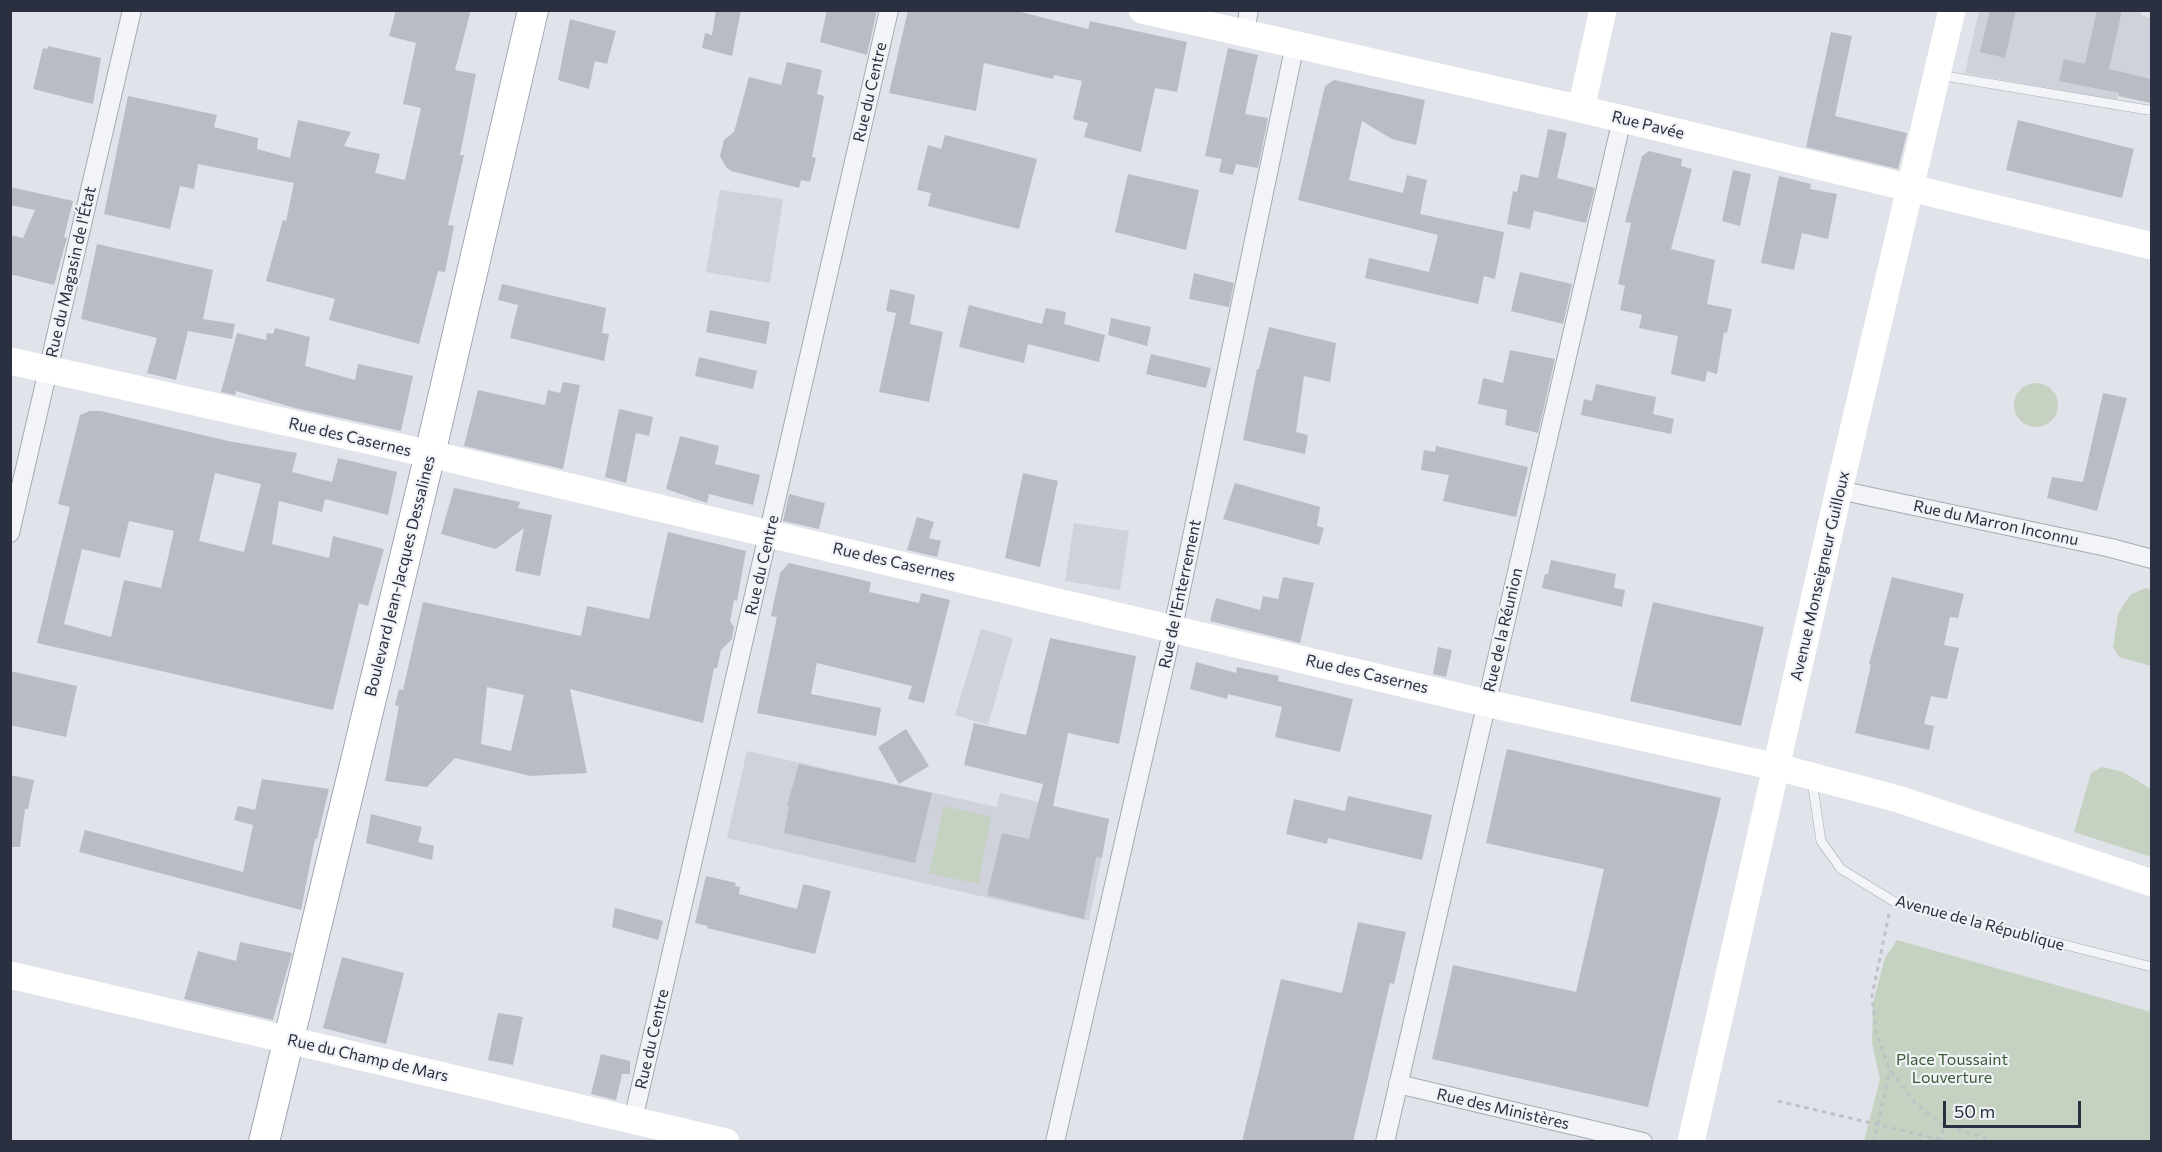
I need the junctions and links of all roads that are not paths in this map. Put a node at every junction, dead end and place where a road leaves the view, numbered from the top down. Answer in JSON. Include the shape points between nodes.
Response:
{"nodes":[{"id":1,"x":132,"y":10,"type":"edge"},
{"id":2,"x":532,"y":10,"type":"edge"},
{"id":3,"x":889,"y":10,"type":"edge"},
{"id":4,"x":1142,"y":10,"type":"edge"},
{"id":5,"x":1603,"y":10,"type":"edge"},
{"id":6,"x":1952,"y":10,"type":"edge"},
{"id":7,"x":1247,"y":21,"type":"edge"},
{"id":8,"x":1295,"y":44,"type":"junction"},
{"id":9,"x":1936,"y":74,"type":"junction"},
{"id":10,"x":1581,"y":109,"type":"junction"},
{"id":11,"x":2148,"y":110,"type":"dead end"},
{"id":12,"x":1622,"y":119,"type":"junction"},
{"id":13,"x":1911,"y":190,"type":"junction"},
{"id":14,"x":2151,"y":246,"type":"edge"},
{"id":15,"x":10,"y":361,"type":"edge"},
{"id":16,"x":48,"y":369,"type":"junction"},
{"id":17,"x":430,"y":454,"type":"junction"},
{"id":18,"x":1839,"y":490,"type":"junction"},
{"id":19,"x":10,"y":533,"type":"edge"},
{"id":20,"x":770,"y":533,"type":"junction"},
{"id":21,"x":2151,"y":559,"type":"edge"},
{"id":22,"x":1173,"y":628,"type":"junction"},
{"id":23,"x":1486,"y":703,"type":"junction"},
{"id":24,"x":1777,"y":767,"type":"junction"},
{"id":25,"x":1811,"y":778,"type":"junction"},
{"id":26,"x":2151,"y":883,"type":"edge"},
{"id":27,"x":2151,"y":967,"type":"edge"},
{"id":28,"x":10,"y":975,"type":"edge"},
{"id":29,"x":288,"y":1039,"type":"junction"},
{"id":30,"x":1398,"y":1084,"type":"junction"},
{"id":31,"x":633,"y":1120,"type":"junction"},
{"id":32,"x":665,"y":1135,"type":"edge"},
{"id":33,"x":264,"y":1142,"type":"edge"},
{"id":34,"x":726,"y":1142,"type":"edge"},
{"id":35,"x":1055,"y":1142,"type":"edge"},
{"id":36,"x":1385,"y":1142,"type":"edge"},
{"id":37,"x":1643,"y":1142,"type":"edge"},
{"id":38,"x":1691,"y":1142,"type":"edge"}],
"edges":[{"from":1,"to":16,"type":"street","name":"Rue du Magasin de l'État"},
{"from":2,"to":17,"type":"main road","name":"Boulevard Jean-Jacques Dessalines"},
{"from":3,"to":20,"type":"street","name":"Rue du Centre"},
{"from":4,"to":7,"type":"main road","name":"Rue Pavée"},
{"from":5,"to":10,"type":"main road"},
{"from":6,"to":9,"type":"main road","name":"Avenue Monseigneur Guilloux"},
{"from":7,"to":8,"type":"main road","name":"Rue Pavée"},
{"from":8,"to":10,"type":"main road","name":"Rue Pavée"},
{"from":8,"to":22,"type":"street","name":"Rue de l'Enterrement"},
{"from":9,"to":11,"type":"lane"},
{"from":9,"to":13,"type":"main road","name":"Avenue Monseigneur Guilloux"},
{"from":10,"to":12,"type":"main road","name":"Rue Pavée"},
{"from":12,"to":13,"type":"main road","name":"Rue Pavée"},
{"from":12,"to":23,"type":"street","name":"Rue de la Réunion"},
{"from":13,"to":14,"type":"main road","name":"Rue Pavée"},
{"from":13,"to":18,"type":"main road","name":"Avenue Monseigneur Guilloux"},
{"from":15,"to":16,"type":"main road","name":"Rue des Casernes"},
{"from":16,"to":17,"type":"main road","name":"Rue des Casernes"},
{"from":16,"to":19,"type":"street","name":"Rue du Magasin de l'État"},
{"from":17,"to":20,"type":"main road","name":"Rue des Casernes"},
{"from":17,"to":29,"type":"main road","name":"Boulevard Jean-Jacques Dessalines"},
{"from":18,"to":21,"type":"street","name":"Rue du Marron Inconnu"},
{"from":18,"to":24,"type":"main road","name":"Avenue Monseigneur Guilloux"},
{"from":20,"to":22,"type":"main road","name":"Rue des Casernes"},
{"from":20,"to":31,"type":"street","name":"Rue du Centre"},
{"from":22,"to":23,"type":"main road","name":"Rue des Casernes"},
{"from":22,"to":35,"type":"street","name":"Rue de l'Enterrement"},
{"from":23,"to":24,"type":"main road","name":"Rue des Casernes"},
{"from":23,"to":30,"type":"street","name":"Rue de la Réunion"},
{"from":24,"to":25,"type":"main road"},
{"from":24,"to":38,"type":"main road","name":"Avenue Monseigneur Guilloux"},
{"from":25,"to":26,"type":"main road","via":[[1898,799]]},
{"from":25,"to":27,"type":"lane","name":"Avenue de la République","via":[[1821,841],[1841,869],[1893,901]]},
{"from":28,"to":29,"type":"main road","name":"Rue du Champ de Mars"},
{"from":29,"to":31,"type":"main road","name":"Rue du Champ de Mars"},
{"from":29,"to":33,"type":"main road","name":"Boulevard Jean-Jacques Dessalines"},
{"from":30,"to":36,"type":"street","name":"Rue de la Réunion"},
{"from":30,"to":37,"type":"street","name":"Rue des Ministères"},
{"from":31,"to":32,"type":"main road","name":"Rue du Champ de Mars"},
{"from":32,"to":34,"type":"main road","name":"Rue du Champ de Mars"}]}
